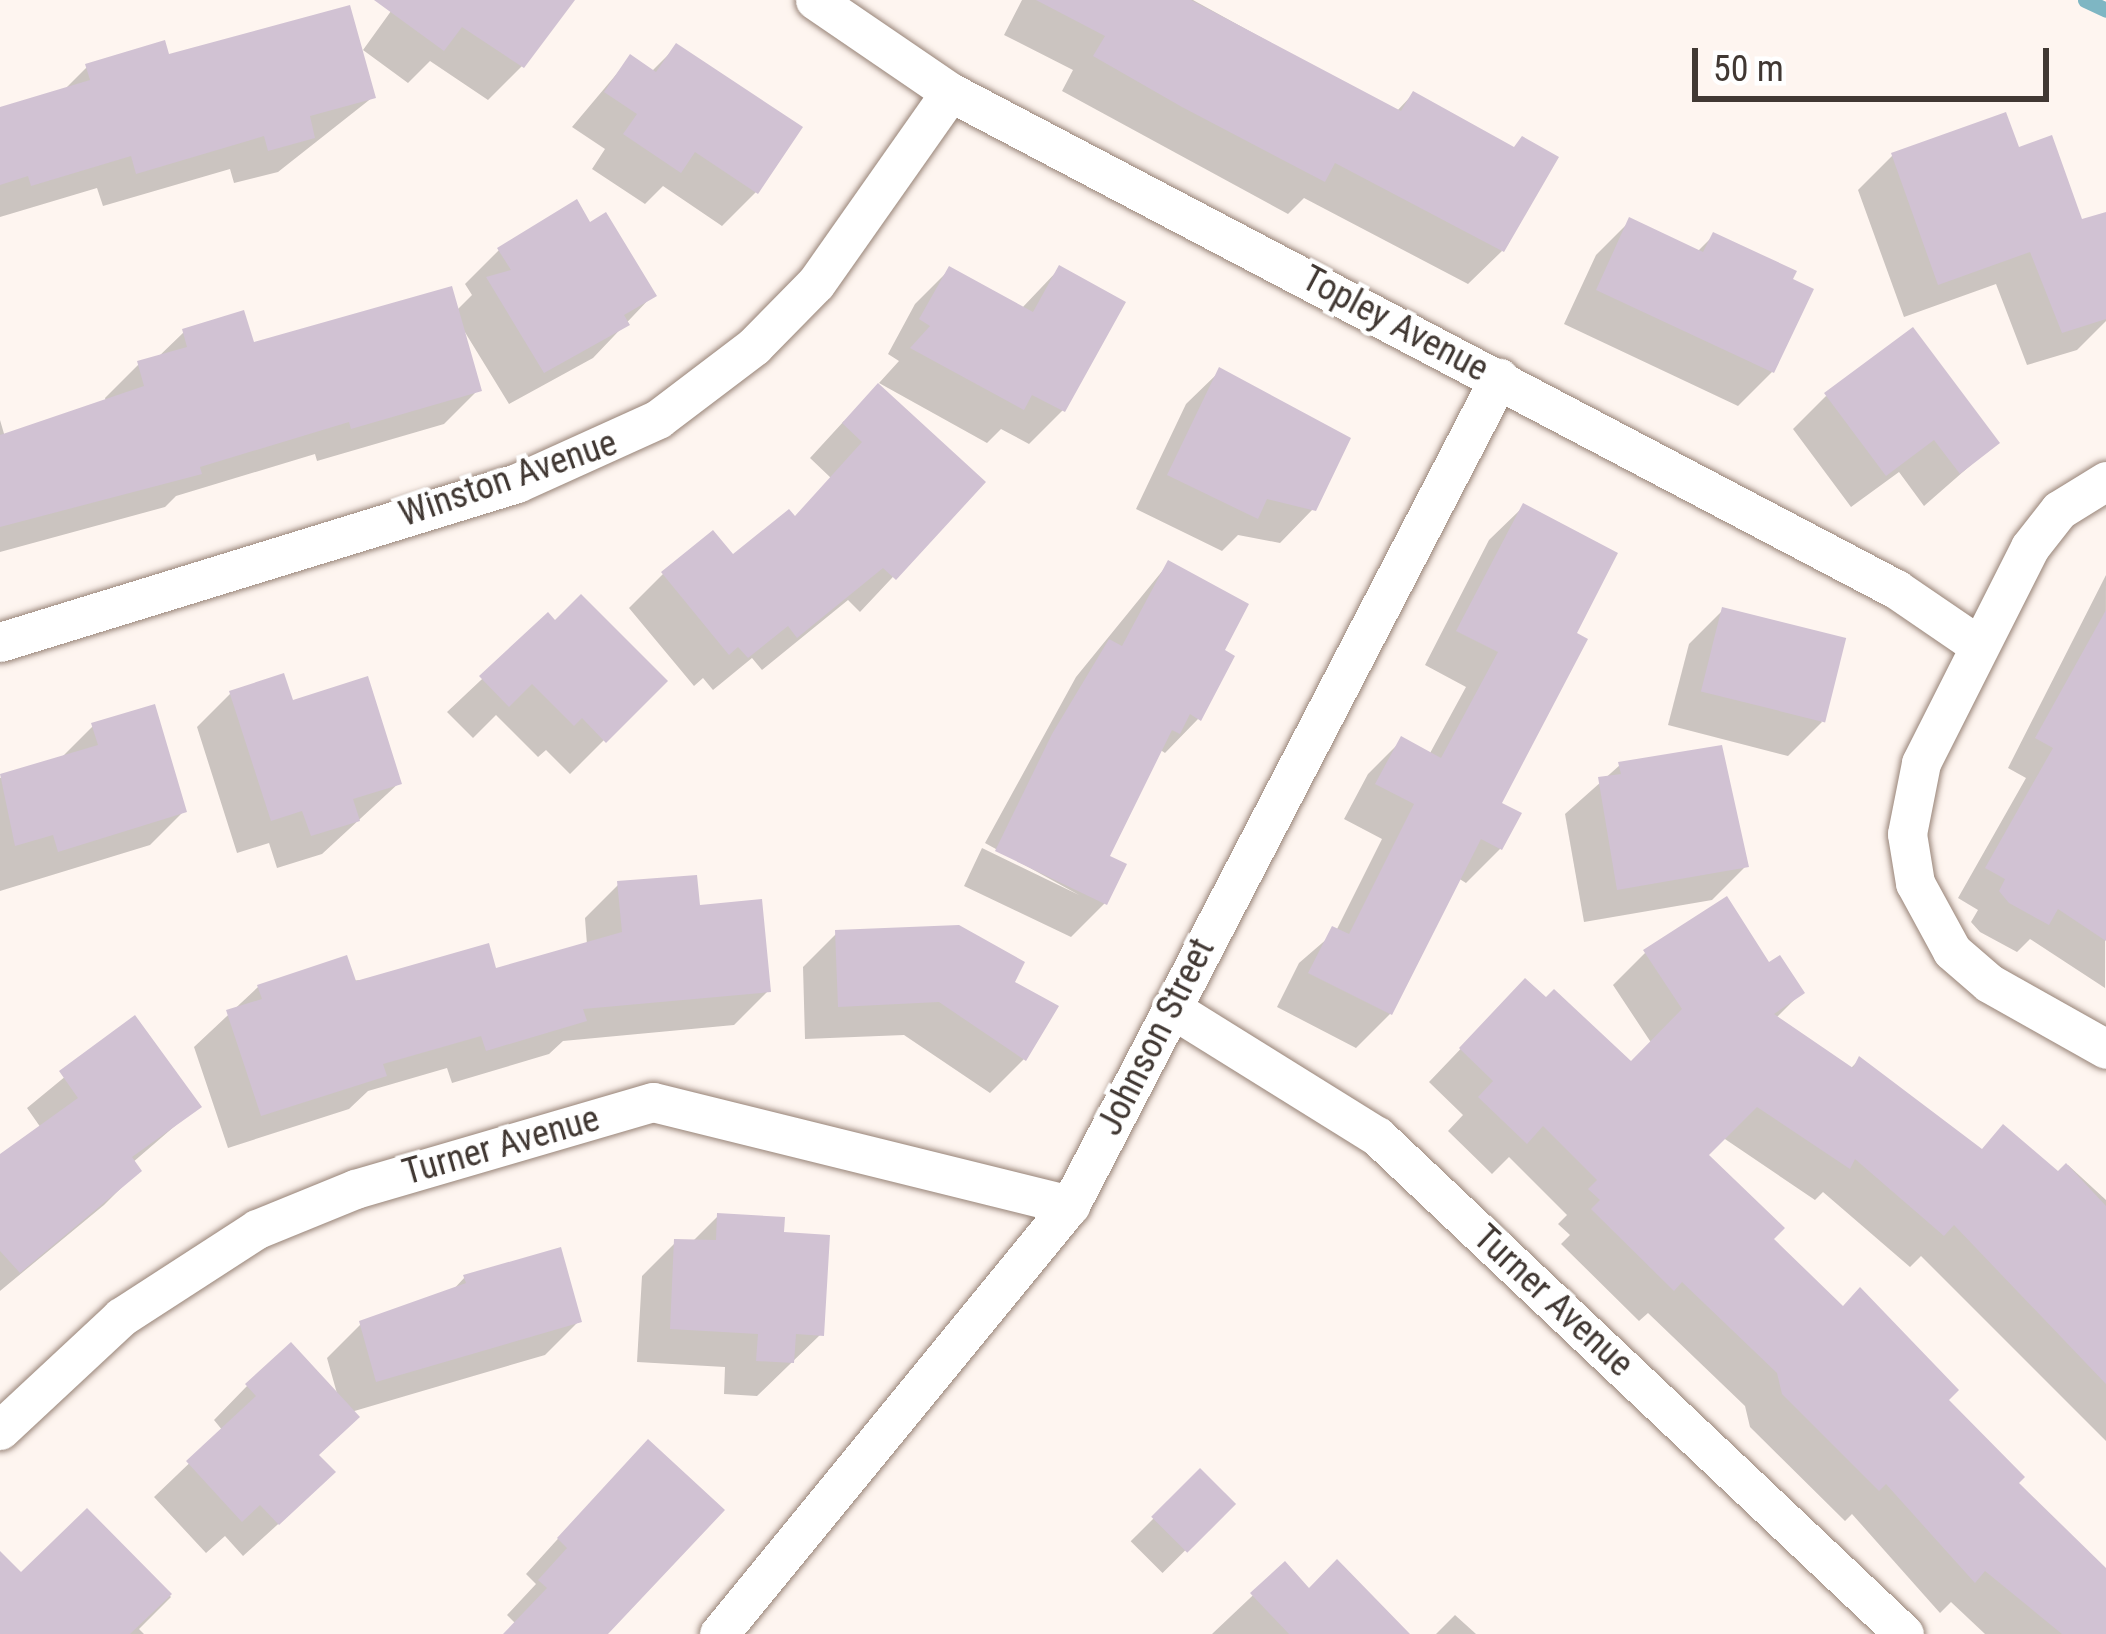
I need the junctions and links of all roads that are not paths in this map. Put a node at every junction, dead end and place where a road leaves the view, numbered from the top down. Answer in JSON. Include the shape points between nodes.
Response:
{"nodes":[{"id":1,"x":814,"y":0,"type":"edge"},
{"id":2,"x":950,"y":92,"type":"junction"},
{"id":3,"x":1499,"y":378,"type":"junction"},
{"id":4,"x":2106,"y":481,"type":"edge"},
{"id":5,"x":0,"y":643,"type":"edge"},
{"id":6,"x":1978,"y":645,"type":"junction"},
{"id":7,"x":1171,"y":1008,"type":"junction"},
{"id":8,"x":2106,"y":1049,"type":"edge"},
{"id":9,"x":1070,"y":1205,"type":"junction"},
{"id":10,"x":0,"y":1430,"type":"edge"},
{"id":11,"x":718,"y":1634,"type":"edge"},
{"id":12,"x":1904,"y":1634,"type":"edge"}],
"edges":[{"from":1,"to":2,"type":"street","name":"Topley Avenue"},
{"from":2,"to":3,"type":"street","name":"Topley Avenue"},
{"from":2,"to":5,"type":"street","name":"Winston Avenue","via":[[816,283],[754,346],[658,419],[535,477]]},
{"from":3,"to":6,"type":"street","name":"Topley Avenue","via":[[1896,589]]},
{"from":3,"to":7,"type":"street","name":"Johnson Street"},
{"from":4,"to":6,"type":"street","via":[[2078,494],[2042,529]]},
{"from":6,"to":8,"type":"street","via":[[1914,786],[1907,834],[1915,883],[1937,930],[1969,967]]},
{"from":7,"to":9,"type":"street","name":"Johnson Street"},
{"from":7,"to":12,"type":"street","name":"Turner Avenue","via":[[1377,1136]]},
{"from":9,"to":10,"type":"street","name":"Turner Avenue","via":[[653,1102],[355,1189],[257,1229],[121,1317]]},
{"from":9,"to":11,"type":"street","name":"Johnson Street"}]}
